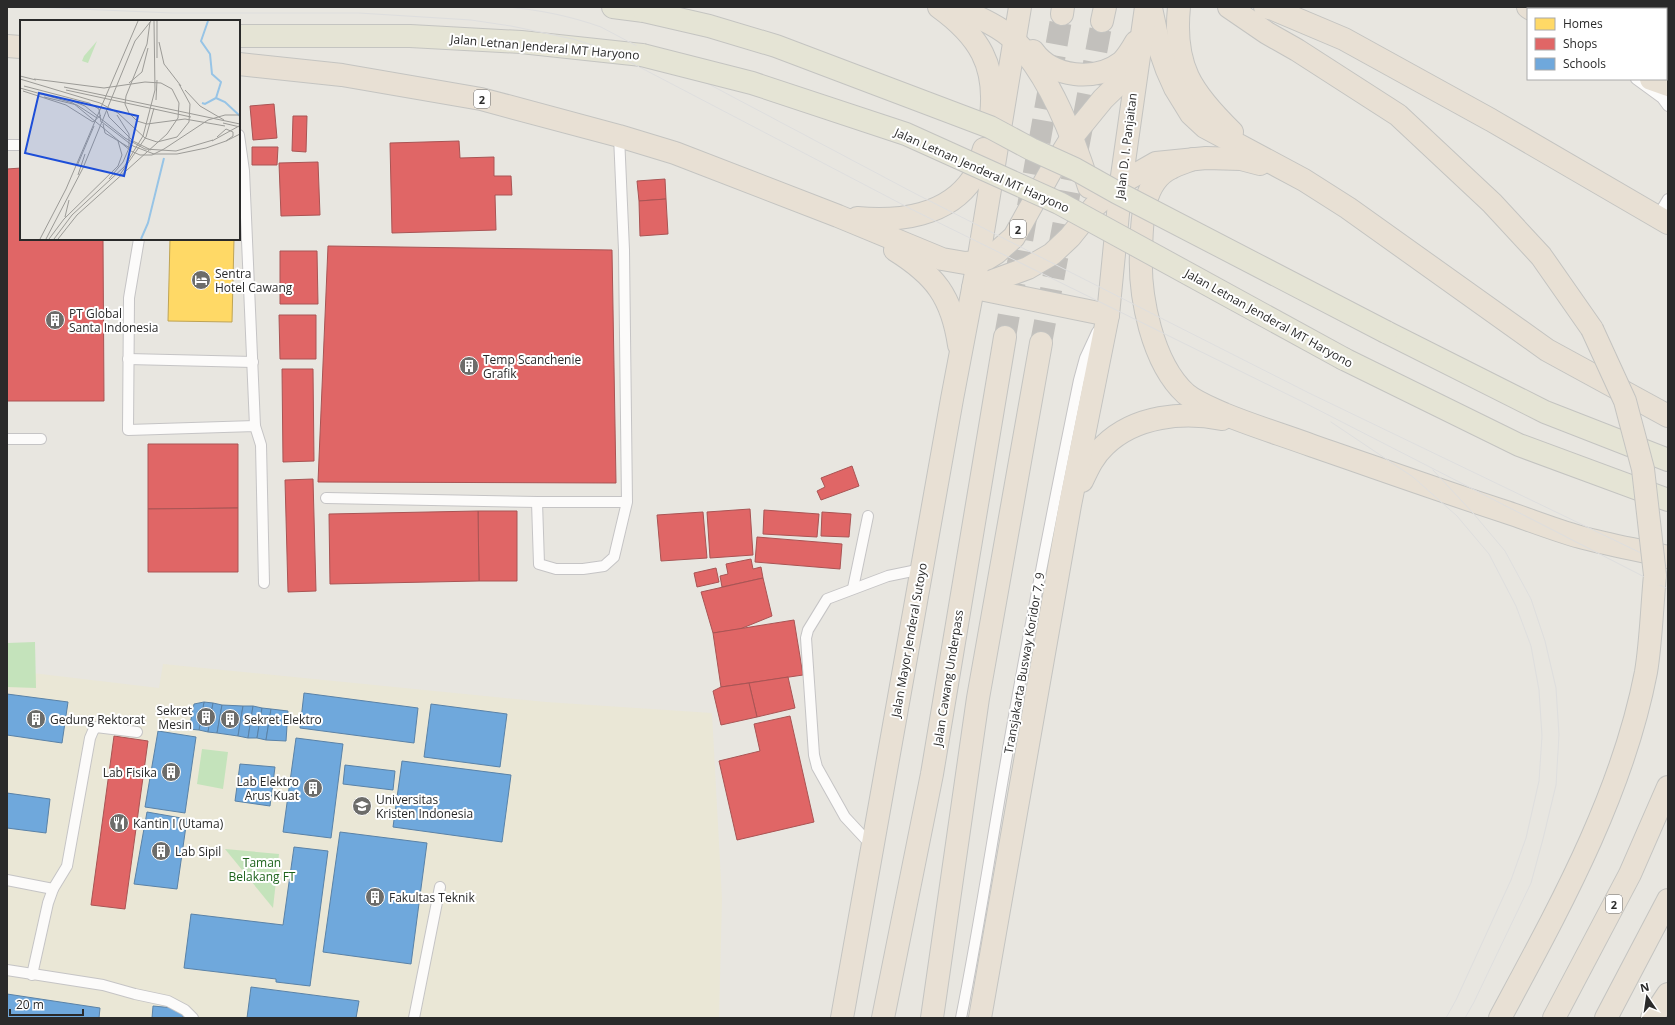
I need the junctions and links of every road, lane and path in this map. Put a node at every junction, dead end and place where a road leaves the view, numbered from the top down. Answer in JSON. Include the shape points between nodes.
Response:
{"nodes":[{"id":1,"x":613,"y":7,"type":"edge"},
{"id":2,"x":939,"y":7,"type":"edge"},
{"id":3,"x":953,"y":7,"type":"edge"},
{"id":4,"x":1179,"y":7,"type":"edge"},
{"id":5,"x":1229,"y":7,"type":"edge"},
{"id":6,"x":1269,"y":8,"type":"edge"},
{"id":7,"x":1020,"y":9,"type":"edge"},
{"id":8,"x":1147,"y":13,"type":"edge"},
{"id":9,"x":240,"y":36,"type":"edge"},
{"id":10,"x":1014,"y":40,"type":"junction"},
{"id":11,"x":7,"y":45,"type":"edge"},
{"id":12,"x":20,"y":46,"type":"edge"},
{"id":13,"x":240,"y":64,"type":"edge"},
{"id":14,"x":1137,"y":66,"type":"junction"},
{"id":15,"x":1637,"y":80,"type":"edge"},
{"id":16,"x":1654,"y":80,"type":"edge"},
{"id":17,"x":1668,"y":85,"type":"edge"},
{"id":18,"x":1668,"y":106,"type":"edge"},
{"id":19,"x":620,"y":136,"type":"junction"},
{"id":20,"x":1072,"y":138,"type":"junction"},
{"id":21,"x":240,"y":142,"type":"edge"},
{"id":22,"x":7,"y":145,"type":"edge"},
{"id":23,"x":20,"y":145,"type":"edge"},
{"id":24,"x":1254,"y":154,"type":"junction"},
{"id":25,"x":1193,"y":159,"type":"junction"},
{"id":26,"x":1304,"y":180,"type":"junction"},
{"id":27,"x":1121,"y":183,"type":"junction"},
{"id":28,"x":1668,"y":199,"type":"edge"},
{"id":29,"x":1095,"y":206,"type":"junction"},
{"id":30,"x":838,"y":216,"type":"junction"},
{"id":31,"x":1662,"y":220,"type":"edge"},
{"id":32,"x":139,"y":240,"type":"edge"},
{"id":33,"x":978,"y":262,"type":"junction"},
{"id":34,"x":1111,"y":286,"type":"junction"},
{"id":35,"x":973,"y":288,"type":"junction"},
{"id":36,"x":1108,"y":315,"type":"junction"},
{"id":37,"x":1005,"y":337,"type":"tunnel mouth"},
{"id":38,"x":1041,"y":343,"type":"tunnel mouth"},
{"id":39,"x":960,"y":356,"type":"junction"},
{"id":40,"x":128,"y":359,"type":"junction"},
{"id":41,"x":253,"y":362,"type":"junction"},
{"id":42,"x":1668,"y":416,"type":"edge"},
{"id":43,"x":1248,"y":424,"type":"junction"},
{"id":44,"x":255,"y":426,"type":"junction"},
{"id":45,"x":7,"y":439,"type":"edge"},
{"id":46,"x":41,"y":439,"type":"dead end"},
{"id":47,"x":1668,"y":460,"type":"edge"},
{"id":48,"x":326,"y":498,"type":"dead end"},
{"id":49,"x":1668,"y":500,"type":"edge"},
{"id":50,"x":537,"y":502,"type":"junction"},
{"id":51,"x":627,"y":502,"type":"junction"},
{"id":52,"x":1070,"y":505,"type":"junction"},
{"id":53,"x":868,"y":516,"type":"dead end"},
{"id":54,"x":1668,"y":557,"type":"edge"},
{"id":55,"x":922,"y":569,"type":"junction"},
{"id":56,"x":264,"y":583,"type":"dead end"},
{"id":57,"x":853,"y":588,"type":"junction"},
{"id":58,"x":137,"y":732,"type":"dead end"},
{"id":59,"x":1668,"y":787,"type":"edge"},
{"id":60,"x":872,"y":846,"type":"junction"},
{"id":61,"x":7,"y":880,"type":"edge"},
{"id":62,"x":440,"y":887,"type":"dead end"},
{"id":63,"x":53,"y":889,"type":"junction"},
{"id":64,"x":1668,"y":900,"type":"edge"},
{"id":65,"x":7,"y":970,"type":"edge"},
{"id":66,"x":32,"y":975,"type":"junction"},
{"id":67,"x":1668,"y":994,"type":"edge"},
{"id":68,"x":193,"y":1018,"type":"edge"},
{"id":69,"x":414,"y":1018,"type":"edge"},
{"id":70,"x":842,"y":1018,"type":"edge"},
{"id":71,"x":882,"y":1018,"type":"edge"},
{"id":72,"x":932,"y":1018,"type":"edge"},
{"id":73,"x":961,"y":1018,"type":"edge"},
{"id":74,"x":980,"y":1018,"type":"edge"},
{"id":75,"x":1500,"y":1018,"type":"edge"},
{"id":76,"x":1554,"y":1018,"type":"edge"},
{"id":77,"x":1606,"y":1018,"type":"edge"},
{"id":78,"x":1652,"y":1018,"type":"edge"}],
"edges":[{"from":1,"to":47,"type":"main road","bridge":true,"via":[[644,11],[709,26],[776,46],[990,127],[1545,412]]},
{"from":2,"to":30,"type":"highway","via":[[964,26],[972,36],[989,72],[992,111],[988,138],[974,176],[959,194],[922,214],[885,219]]},
{"from":3,"to":10,"type":"highway","via":[[997,28]]},
{"from":4,"to":24,"type":"highway","via":[[1177,43],[1180,60],[1188,77],[1209,110]]},
{"from":5,"to":75,"type":"highway","bridge":true,"via":[[1398,115],[1492,203],[1541,256],[1592,329],[1625,401],[1643,469],[1655,575],[1646,671],[1627,749],[1606,805],[1554,917]]},
{"from":6,"to":31,"type":"highway","via":[[1350,43],[1491,120]]},
{"from":7,"to":8,"type":"highway","via":[[1022,29],[1036,56],[1050,67],[1080,75],[1096,73],[1122,62],[1131,53]]},
{"from":7,"to":10,"type":"highway"},
{"from":8,"to":14,"type":"highway","name":"Jalan D. I. Panjaitan"},
{"from":8,"to":24,"type":"highway","via":[[1167,70],[1191,114],[1205,127]]},
{"from":9,"to":49,"type":"main road","name":"Jalan Letnan Jenderal MT Haryono","bridge":true,"via":[[410,36],[521,42],[642,55],[752,83],[906,134],[1059,203],[1344,359],[1519,445]]},
{"from":10,"to":20,"type":"highway","via":[[1040,73]]},
{"from":10,"to":33,"type":"highway"},
{"from":11,"to":12,"type":"highway"},
{"from":13,"to":19,"type":"highway","number":"2","via":[[342,75],[481,99]]},
{"from":14,"to":20,"type":"highway","number":"2","via":[[1103,99]]},
{"from":14,"to":27,"type":"highway","name":"Jalan D. I. Panjaitan"},
{"from":15,"to":18,"type":"lane","via":[[1662,98]]},
{"from":16,"to":17,"type":"highway"},
{"from":19,"to":30,"type":"highway","number":"2","via":[[675,153]]},
{"from":19,"to":51,"type":"lane"},
{"from":20,"to":29,"type":"highway"},
{"from":20,"to":33,"type":"highway","number":"2","via":[[1014,237],[996,253]]},
{"from":21,"to":41,"type":"lane","via":[[244,171]]},
{"from":22,"to":23,"type":"lane"},
{"from":24,"to":26,"type":"highway"},
{"from":25,"to":26,"type":"highway","via":[[1241,159]]},
{"from":25,"to":27,"type":"highway","via":[[1156,163]]},
{"from":25,"to":43,"type":"highway","via":[[1169,168],[1150,190],[1142,220],[1140,254],[1144,299],[1156,344],[1174,381],[1187,395],[1204,405]]},
{"from":26,"to":42,"type":"highway","via":[[1348,208],[1547,350]]},
{"from":27,"to":29,"type":"highway"},
{"from":27,"to":34,"type":"highway","name":"Jalan D. I. Panjaitan"},
{"from":28,"to":31,"type":"lane"},
{"from":29,"to":34,"type":"highway","via":[[1105,244]]},
{"from":29,"to":35,"type":"highway","via":[[1070,237],[1047,257],[1017,272]]},
{"from":30,"to":33,"type":"highway","number":"2","via":[[942,259]]},
{"from":30,"to":39,"type":"highway","via":[[915,262],[934,280],[954,318]]},
{"from":32,"to":40,"type":"lane","via":[[129,298]]},
{"from":33,"to":35,"type":"highway","name":"Jalan Mayor Jenderal Sutoyo"},
{"from":34,"to":36,"type":"highway"},
{"from":35,"to":36,"type":"highway"},
{"from":35,"to":39,"type":"highway","name":"Jalan Mayor Jenderal Sutoyo"},
{"from":36,"to":52,"type":"highway"},
{"from":36,"to":73,"type":"lane","name":"Transjakarta Busway Koridor 7, 9","via":[[1093,339],[1079,380],[1043,556]]},
{"from":37,"to":71,"type":"highway","name":"Jalan Cawang Underpass","via":[[932,774]]},
{"from":38,"to":72,"type":"highway","via":[[978,698]]},
{"from":39,"to":55,"type":"highway","name":"Jalan Mayor Jenderal Sutoyo"},
{"from":40,"to":41,"type":"lane"},
{"from":40,"to":44,"type":"lane","via":[[128,430]]},
{"from":41,"to":44,"type":"lane"},
{"from":43,"to":52,"type":"highway","via":[[1214,417],[1190,416],[1168,417],[1129,428],[1097,454]]},
{"from":43,"to":54,"type":"highway","via":[[1580,537]]},
{"from":44,"to":56,"type":"lane","via":[[261,445]]},
{"from":45,"to":46,"type":"lane"},
{"from":48,"to":50,"type":"lane"},
{"from":50,"to":51,"type":"lane"},
{"from":50,"to":51,"type":"lane","via":[[539,564],[556,569],[583,569],[604,566],[614,557]]},
{"from":52,"to":74,"type":"highway"},
{"from":53,"to":57,"type":"lane"},
{"from":55,"to":57,"type":"lane","via":[[888,576]]},
{"from":55,"to":60,"type":"highway","name":"Jalan Mayor Jenderal Sutoyo"},
{"from":57,"to":60,"type":"lane","via":[[827,599],[808,630],[806,638],[814,748],[817,767],[834,799],[845,817]]},
{"from":58,"to":63,"type":"lane","via":[[96,727],[93,731],[67,866]]},
{"from":59,"to":76,"type":"highway","number":"2","via":[[1630,874]]},
{"from":60,"to":70,"type":"highway","name":"Jalan Mayor Jenderal Sutoyo"},
{"from":61,"to":63,"type":"lane"},
{"from":62,"to":69,"type":"lane"},
{"from":63,"to":66,"type":"lane"},
{"from":64,"to":77,"type":"highway"},
{"from":65,"to":66,"type":"lane"},
{"from":66,"to":68,"type":"lane","via":[[103,985],[168,1002],[185,1010]]},
{"from":67,"to":78,"type":"highway"}]}
